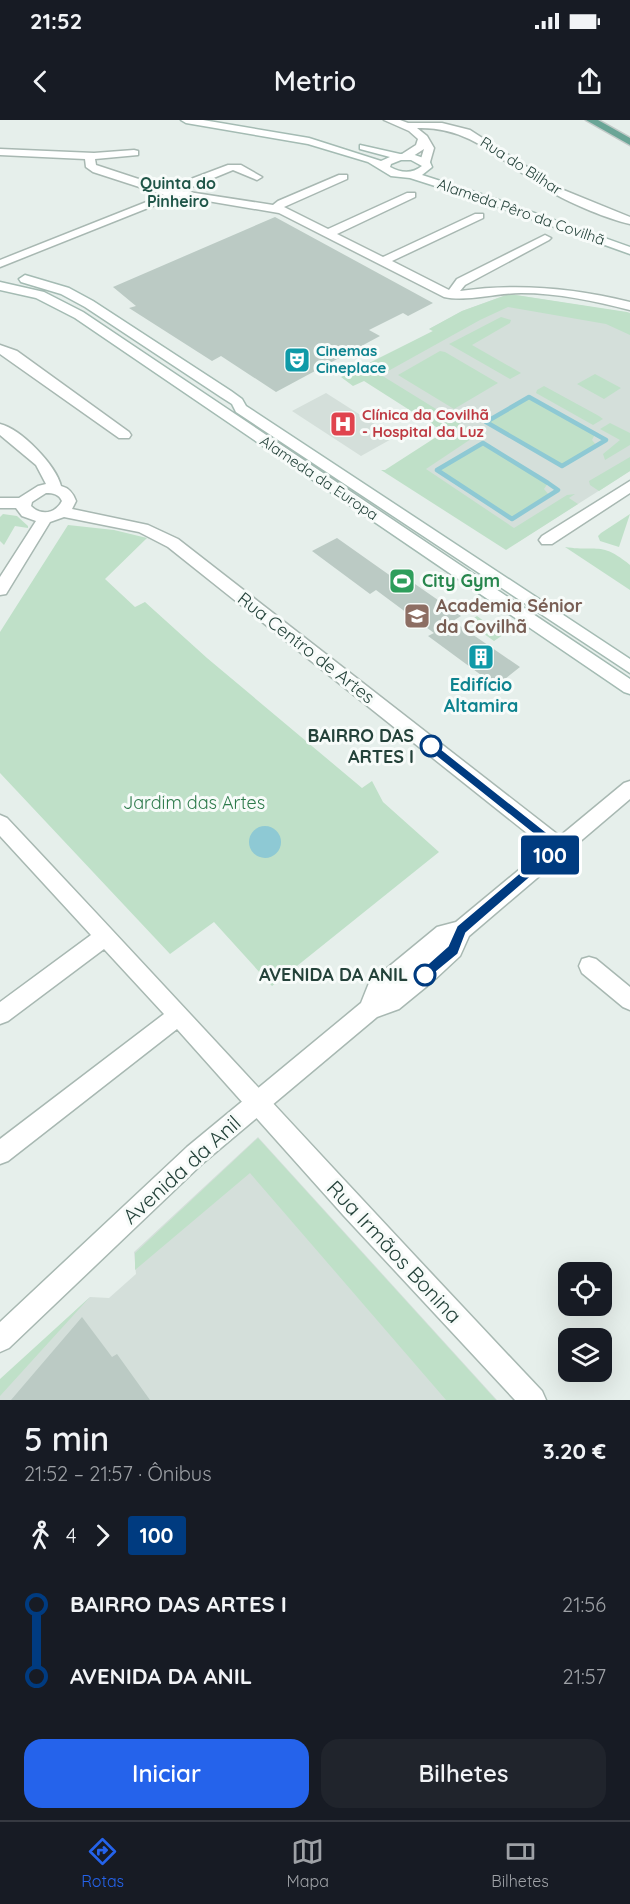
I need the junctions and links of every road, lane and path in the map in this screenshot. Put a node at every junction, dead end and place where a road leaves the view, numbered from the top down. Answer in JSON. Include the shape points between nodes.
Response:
{"nodes":[{"id":1,"x":186,"y":120,"type":"edge"},
{"id":2,"x":230,"y":120,"type":"edge"},
{"id":3,"x":389,"y":120,"type":"edge"},
{"id":4,"x":591,"y":120,"type":"edge"},
{"id":5,"x":409,"y":126,"type":"junction"},
{"id":6,"x":625,"y":136,"type":"edge"},
{"id":7,"x":423,"y":138,"type":"junction"},
{"id":8,"x":630,"y":142,"type":"edge"},
{"id":9,"x":0,"y":152,"type":"edge"},
{"id":10,"x":134,"y":153,"type":"dead end"},
{"id":11,"x":90,"y":156,"type":"junction"},
{"id":12,"x":403,"y":157,"type":"junction"},
{"id":13,"x":426,"y":164,"type":"junction"},
{"id":14,"x":385,"y":168,"type":"junction"},
{"id":15,"x":410,"y":175,"type":"junction"},
{"id":16,"x":257,"y":177,"type":"dead end"},
{"id":17,"x":343,"y":177,"type":"dead end"},
{"id":18,"x":174,"y":194,"type":"junction"},
{"id":19,"x":411,"y":195,"type":"dead end"},
{"id":20,"x":276,"y":209,"type":"junction"},
{"id":21,"x":479,"y":216,"type":"dead end"},
{"id":22,"x":630,"y":221,"type":"edge"},
{"id":23,"x":327,"y":234,"type":"junction"},
{"id":24,"x":545,"y":238,"type":"dead end"},
{"id":25,"x":630,"y":243,"type":"edge"},
{"id":26,"x":630,"y":251,"type":"edge"},
{"id":27,"x":381,"y":262,"type":"junction"},
{"id":28,"x":0,"y":264,"type":"edge"},
{"id":29,"x":0,"y":275,"type":"edge"},
{"id":30,"x":0,"y":286,"type":"edge"},
{"id":31,"x":453,"y":294,"type":"junction"},
{"id":32,"x":630,"y":306,"type":"edge"},
{"id":33,"x":0,"y":350,"type":"edge"},
{"id":34,"x":0,"y":428,"type":"edge"},
{"id":35,"x":124,"y":435,"type":"dead end"},
{"id":36,"x":630,"y":486,"type":"edge"},
{"id":37,"x":54,"y":489,"type":"junction"},
{"id":38,"x":0,"y":503,"type":"edge"},
{"id":39,"x":23,"y":503,"type":"junction"},
{"id":40,"x":53,"y":515,"type":"junction"},
{"id":41,"x":547,"y":540,"type":"dead end"},
{"id":42,"x":0,"y":590,"type":"edge"},
{"id":43,"x":630,"y":667,"type":"edge"},
{"id":44,"x":630,"y":688,"type":"edge"},
{"id":45,"x":630,"y":788,"type":"edge"},
{"id":46,"x":0,"y":823,"type":"edge"},
{"id":47,"x":559,"y":847,"type":"junction"},
{"id":48,"x":105,"y":937,"type":"junction"},
{"id":49,"x":589,"y":966,"type":"dead end"},
{"id":50,"x":630,"y":1000,"type":"edge"},
{"id":51,"x":0,"y":1014,"type":"edge"},
{"id":52,"x":178,"y":1015,"type":"junction"},
{"id":53,"x":258,"y":1102,"type":"junction"},
{"id":54,"x":0,"y":1153,"type":"edge"},
{"id":55,"x":0,"y":1339,"type":"edge"},
{"id":56,"x":533,"y":1400,"type":"edge"}],
"edges":[{"from":1,"to":14,"type":"street","name":"Alameda Pêro da Covilhã","via":[[309,141],[372,160]]},
{"from":2,"to":12,"type":"street","name":"Alameda Pêro da Covilhã","via":[[320,136]]},
{"from":3,"to":5,"type":"street"},
{"from":4,"to":6,"type":"main road"},
{"from":5,"to":7,"type":"street"},
{"from":5,"to":22,"type":"street","name":"Rua do Bilhar","via":[[427,124],[462,130],[557,191]]},
{"from":6,"to":8,"type":"main road"},
{"from":7,"to":12,"type":"street","via":[[422,146]]},
{"from":7,"to":13,"type":"street","via":[[429,148]]},
{"from":9,"to":11,"type":"street"},
{"from":10,"to":11,"type":"street"},
{"from":11,"to":18,"type":"street","via":[[91,167],[97,170]]},
{"from":12,"to":13,"type":"street","name":"Alameda Pêro da Covilhã"},
{"from":12,"to":14,"type":"street","via":[[386,162]]},
{"from":13,"to":15,"type":"street","name":"Alameda Pêro da Covilhã","via":[[423,172]]},
{"from":13,"to":25,"type":"street","name":"Alameda Pêro da Covilhã","via":[[461,181]]},
{"from":14,"to":15,"type":"street","name":"Alameda Pêro da Covilhã"},
{"from":15,"to":26,"type":"street","name":"Alameda Pêro da Covilhã"},
{"from":16,"to":18,"type":"street","via":[[232,167],[179,187]]},
{"from":17,"to":20,"type":"street"},
{"from":18,"to":20,"type":"street"},
{"from":18,"to":28,"type":"street"},
{"from":19,"to":23,"type":"street"},
{"from":20,"to":23,"type":"street"},
{"from":21,"to":27,"type":"street"},
{"from":23,"to":27,"type":"street"},
{"from":24,"to":31,"type":"street","via":[[461,282]]},
{"from":27,"to":31,"type":"street"},
{"from":29,"to":43,"type":"street","name":"Alameda da Europa","via":[[49,285],[89,304]]},
{"from":30,"to":44,"type":"street","name":"Alameda da Europa","via":[[40,296],[72,311]]},
{"from":31,"to":32,"type":"street","via":[[513,290],[576,293]]},
{"from":33,"to":35,"type":"street","via":[[12,354]]},
{"from":34,"to":37,"type":"street","via":[[41,460],[53,478]]},
{"from":36,"to":41,"type":"street"},
{"from":37,"to":39,"type":"street","via":[[35,492]]},
{"from":37,"to":40,"type":"street","via":[[68,496],[68,506]]},
{"from":38,"to":39,"type":"street"},
{"from":39,"to":40,"type":"street","name":"Rua Centro de Artes","via":[[28,514]]},
{"from":40,"to":42,"type":"street"},
{"from":40,"to":47,"type":"street","name":"Rua Centro de Artes","via":[[143,528],[174,543]]},
{"from":45,"to":47,"type":"street","name":"Avenida da Anil"},
{"from":46,"to":48,"type":"street"},
{"from":47,"to":53,"type":"street","name":"Avenida da Anil","via":[[461,930],[453,950],[425,975],[392,1002],[370,1009]]},
{"from":48,"to":51,"type":"street"},
{"from":48,"to":52,"type":"street"},
{"from":49,"to":50,"type":"street"},
{"from":52,"to":53,"type":"street"},
{"from":52,"to":54,"type":"street"},
{"from":53,"to":55,"type":"street","name":"Avenida da Anil","via":[[195,1155]]},
{"from":53,"to":56,"type":"street","name":"Rua Irmãos Bonina"}]}
